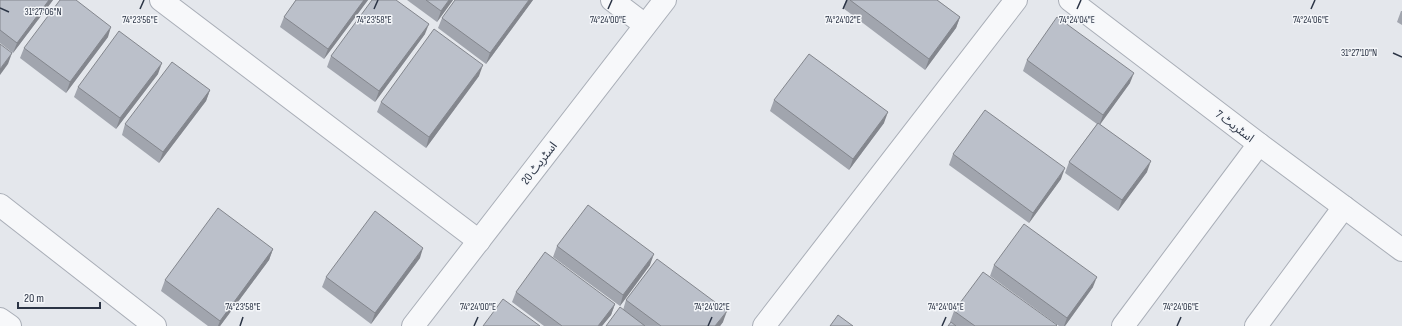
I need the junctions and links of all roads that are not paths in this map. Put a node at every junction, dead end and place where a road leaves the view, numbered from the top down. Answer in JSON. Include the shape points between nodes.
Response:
{"nodes":[{"id":1,"x":161,"y":0,"type":"edge"},
{"id":2,"x":612,"y":0,"type":"edge"},
{"id":3,"x":665,"y":0,"type":"edge"},
{"id":4,"x":1016,"y":0,"type":"edge"},
{"id":5,"x":1070,"y":0,"type":"edge"},
{"id":6,"x":645,"y":26,"type":"junction"},
{"id":7,"x":1259,"y":144,"type":"junction"},
{"id":8,"x":0,"y":205,"type":"edge"},
{"id":9,"x":1344,"y":207,"type":"junction"},
{"id":10,"x":479,"y":241,"type":"junction"},
{"id":11,"x":1402,"y":250,"type":"edge"},
{"id":12,"x":0,"y":318,"type":"edge"},
{"id":13,"x":10,"y":326,"type":"edge"},
{"id":14,"x":155,"y":326,"type":"edge"},
{"id":15,"x":413,"y":326,"type":"edge"},
{"id":16,"x":764,"y":326,"type":"edge"},
{"id":17,"x":1123,"y":326,"type":"edge"},
{"id":18,"x":1256,"y":326,"type":"edge"}],
"edges":[{"from":1,"to":10,"type":"street"},
{"from":2,"to":6,"type":"street"},
{"from":3,"to":6,"type":"street","name":"اسٹریٹ 20"},
{"from":4,"to":16,"type":"street"},
{"from":5,"to":7,"type":"street","name":"اسٹریٹ 7"},
{"from":6,"to":10,"type":"street","name":"اسٹریٹ 20"},
{"from":7,"to":9,"type":"street","name":"اسٹریٹ 7"},
{"from":7,"to":17,"type":"street"},
{"from":8,"to":14,"type":"street"},
{"from":9,"to":11,"type":"street","name":"اسٹریٹ 7"},
{"from":9,"to":18,"type":"street"},
{"from":10,"to":15,"type":"street","name":"اسٹریٹ 20"},
{"from":12,"to":13,"type":"street"}]}
